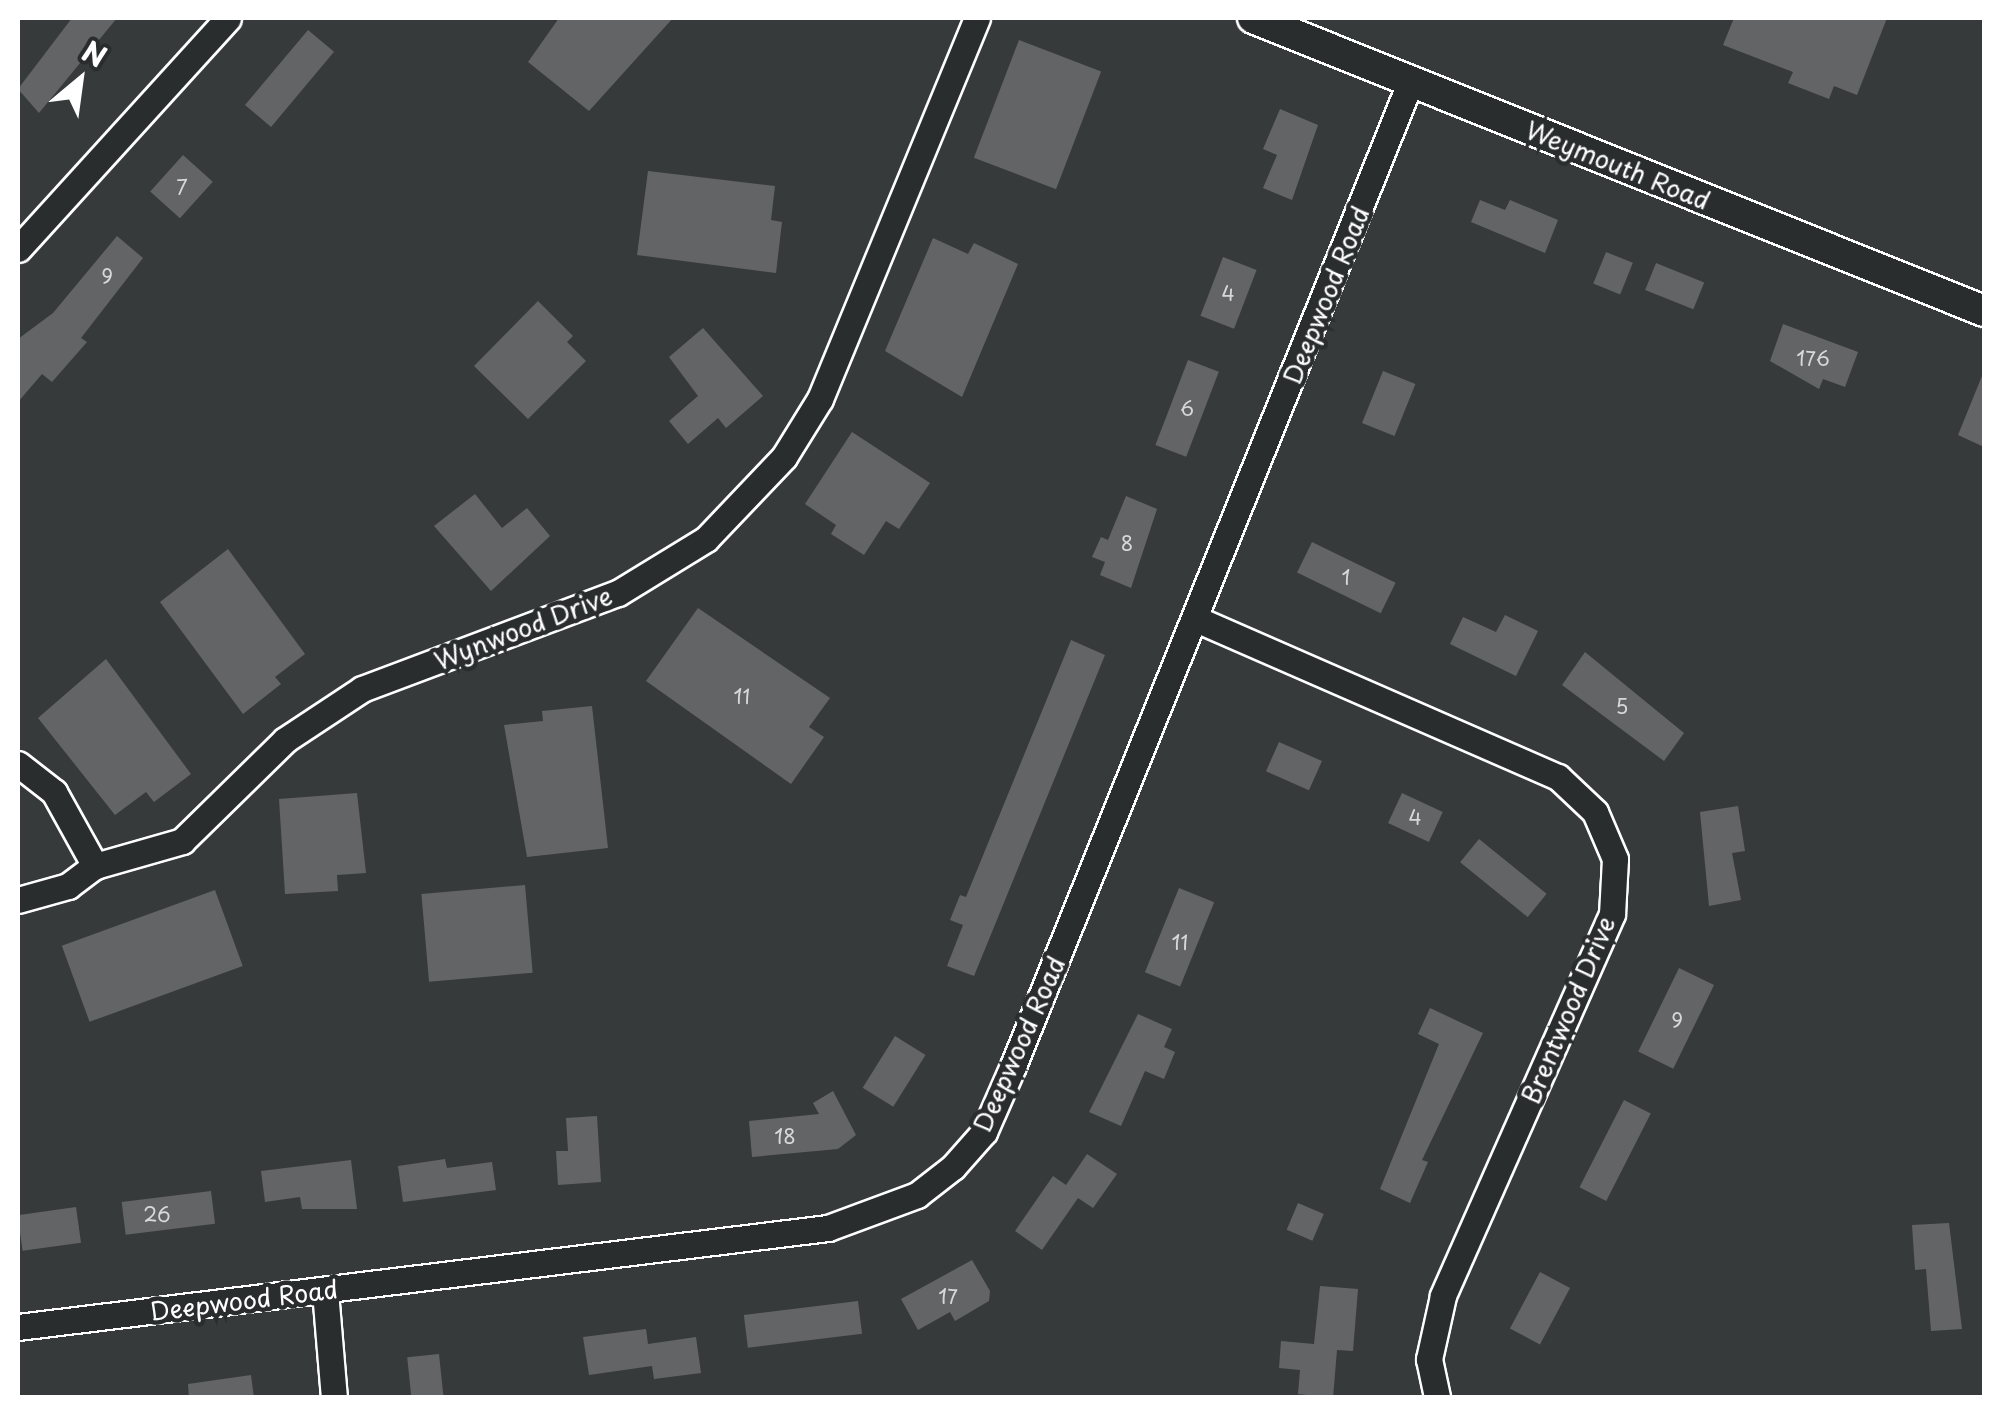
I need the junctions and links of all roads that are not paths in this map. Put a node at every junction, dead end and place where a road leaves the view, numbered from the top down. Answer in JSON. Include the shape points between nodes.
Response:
{"nodes":[{"id":1,"x":228,"y":18,"type":"edge"},
{"id":2,"x":977,"y":18,"type":"edge"},
{"id":3,"x":1253,"y":18,"type":"edge"},
{"id":4,"x":1410,"y":82,"type":"junction"},
{"id":5,"x":18,"y":249,"type":"edge"},
{"id":6,"x":1984,"y":311,"type":"edge"},
{"id":7,"x":1196,"y":620,"type":"junction"},
{"id":8,"x":18,"y":764,"type":"edge"},
{"id":9,"x":95,"y":866,"type":"junction"},
{"id":10,"x":18,"y":900,"type":"edge"},
{"id":11,"x":324,"y":1291,"type":"junction"},
{"id":12,"x":18,"y":1327,"type":"edge"},
{"id":13,"x":334,"y":1398,"type":"edge"},
{"id":14,"x":1437,"y":1398,"type":"edge"}],
"edges":[{"from":1,"to":5,"type":"street"},
{"from":2,"to":9,"type":"street","name":"Wynwood Drive","via":[[820,400],[784,456],[706,539],[618,593],[362,688],[285,740],[182,841]]},
{"from":3,"to":4,"type":"street","name":"Weymouth Road"},
{"from":4,"to":6,"type":"street","name":"Weymouth Road"},
{"from":4,"to":7,"type":"street","name":"Deepwood Road"},
{"from":7,"to":11,"type":"street","name":"Deepwood Road","via":[[984,1132],[917,1195],[828,1228]]},
{"from":7,"to":14,"type":"street","name":"Brentwood Drive","via":[[1558,777],[1594,812],[1614,858],[1612,914],[1442,1296],[1430,1358]]},
{"from":8,"to":9,"type":"street","via":[[54,792]]},
{"from":9,"to":10,"type":"street","name":"Wynwood Drive","via":[[68,886]]},
{"from":11,"to":12,"type":"street","name":"Deepwood Road"},
{"from":11,"to":13,"type":"street"}]}
